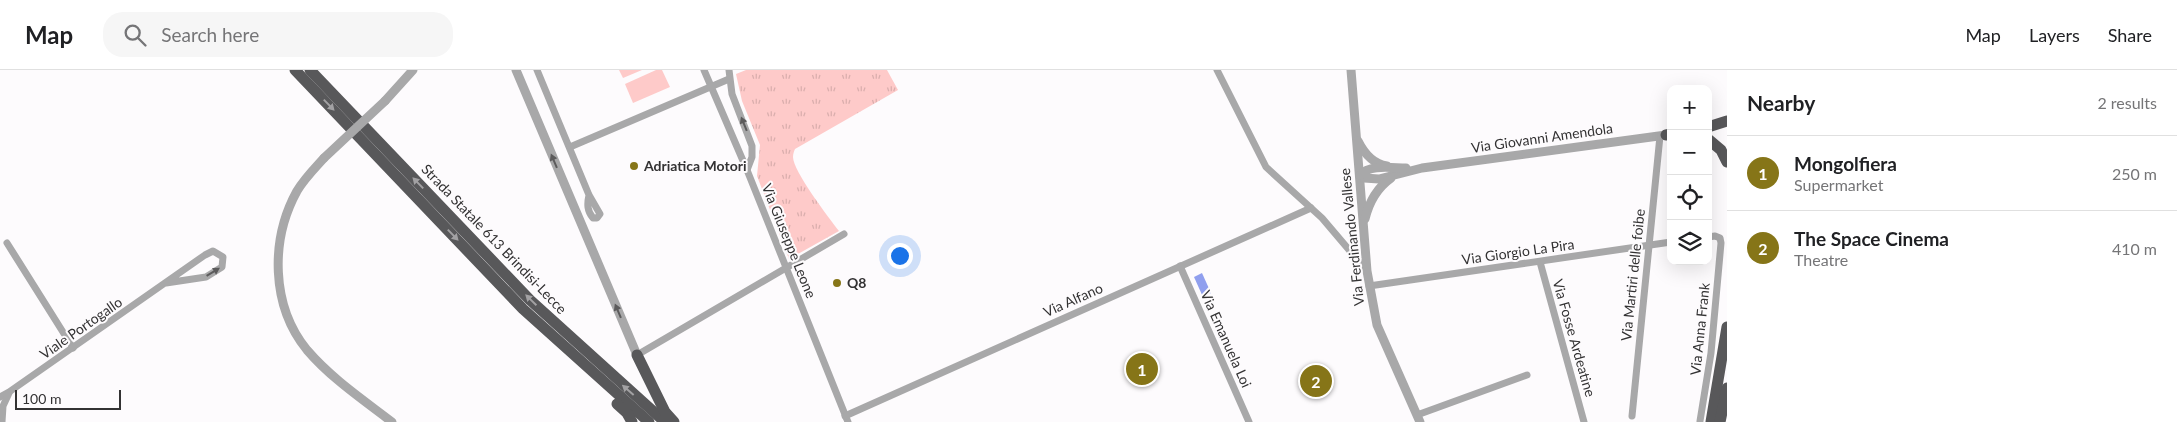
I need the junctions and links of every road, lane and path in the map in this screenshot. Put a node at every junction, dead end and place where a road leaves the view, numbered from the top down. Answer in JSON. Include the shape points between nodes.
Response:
{"nodes":[{"id":1,"x":295,"y":70,"type":"edge"},
{"id":2,"x":310,"y":70,"type":"edge"},
{"id":3,"x":413,"y":70,"type":"edge"},
{"id":4,"x":516,"y":70,"type":"edge"},
{"id":5,"x":537,"y":70,"type":"edge"},
{"id":6,"x":704,"y":70,"type":"edge"},
{"id":7,"x":729,"y":70,"type":"edge"},
{"id":8,"x":1217,"y":70,"type":"edge"},
{"id":9,"x":1351,"y":70,"type":"edge"},
{"id":10,"x":729,"y":79,"type":"junction"},
{"id":11,"x":710,"y":86,"type":"junction"},
{"id":12,"x":1727,"y":120,"type":"edge"},
{"id":13,"x":1712,"y":126,"type":"edge"},
{"id":14,"x":1356,"y":134,"type":"junction"},
{"id":15,"x":1667,"y":135,"type":"edge"},
{"id":16,"x":1712,"y":143,"type":"edge"},
{"id":17,"x":570,"y":147,"type":"junction"},
{"id":18,"x":1727,"y":162,"type":"edge"},
{"id":19,"x":747,"y":170,"type":"junction"},
{"id":20,"x":1395,"y":171,"type":"junction"},
{"id":21,"x":1360,"y":175,"type":"junction"},
{"id":22,"x":589,"y":195,"type":"dead end"},
{"id":23,"x":1312,"y":208,"type":"junction"},
{"id":24,"x":1364,"y":226,"type":"junction"},
{"id":25,"x":844,"y":234,"type":"dead end"},
{"id":26,"x":1712,"y":237,"type":"edge"},
{"id":27,"x":7,"y":243,"type":"dead end"},
{"id":28,"x":1667,"y":243,"type":"edge"},
{"id":29,"x":1649,"y":245,"type":"junction"},
{"id":30,"x":1540,"y":262,"type":"junction"},
{"id":31,"x":1180,"y":266,"type":"junction"},
{"id":32,"x":786,"y":268,"type":"junction"},
{"id":33,"x":1367,"y":271,"type":"junction"},
{"id":34,"x":166,"y":283,"type":"junction"},
{"id":35,"x":1369,"y":286,"type":"junction"},
{"id":36,"x":1727,"y":327,"type":"edge"},
{"id":37,"x":566,"y":347,"type":"junction"},
{"id":38,"x":73,"y":348,"type":"junction"},
{"id":39,"x":637,"y":356,"type":"junction"},
{"id":40,"x":1527,"y":375,"type":"dead end"},
{"id":41,"x":1727,"y":388,"type":"edge"},
{"id":42,"x":9,"y":392,"type":"junction"},
{"id":43,"x":0,"y":396,"type":"edge"},
{"id":44,"x":1632,"y":416,"type":"dead end"},
{"id":45,"x":1419,"y":418,"type":"edge"},
{"id":46,"x":847,"y":419,"type":"edge"},
{"id":47,"x":2,"y":422,"type":"edge"},
{"id":48,"x":392,"y":422,"type":"edge"},
{"id":49,"x":632,"y":422,"type":"edge"},
{"id":50,"x":649,"y":422,"type":"edge"},
{"id":51,"x":665,"y":422,"type":"edge"},
{"id":52,"x":674,"y":422,"type":"edge"},
{"id":53,"x":1249,"y":422,"type":"edge"},
{"id":54,"x":1584,"y":422,"type":"edge"},
{"id":55,"x":1706,"y":422,"type":"edge"},
{"id":56,"x":1720,"y":422,"type":"edge"}],
"edges":[{"from":1,"to":37,"type":"highway","name":"Strada Statale 613 Brindisi-Lecce","one_way":true,"via":[[524,309]]},
{"from":51,"to":2,"type":"highway","name":"Strada Statale 613 Brindisi-Lecce","one_way":true,"via":[[530,300]]},
{"from":3,"to":48,"type":"street","bridge":true,"via":[[324,158],[298,189],[282,227],[278,249],[281,293],[295,331],[306,348],[335,378]]},
{"from":39,"to":4,"type":"street","one_way":true},
{"from":5,"to":17,"type":"street"},
{"from":6,"to":11,"type":"street","name":"Via Giuseppe Leone"},
{"from":7,"to":10,"type":"street"},
{"from":8,"to":23,"type":"street","via":[[1266,167]]},
{"from":9,"to":14,"type":"street","name":"Via Ferdinando Vallese"},
{"from":10,"to":11,"type":"street"},
{"from":19,"to":10,"type":"street","one_way":true,"via":[[752,146]]},
{"from":11,"to":17,"type":"street"},
{"from":11,"to":19,"type":"street","name":"Via Giuseppe Leone"},
{"from":12,"to":13,"type":"highway"},
{"from":14,"to":20,"type":"street","name":"Via Giovanni Amendola","via":[[1367,155]]},
{"from":14,"to":21,"type":"street","name":"Via Ferdinando Vallese"},
{"from":15,"to":20,"type":"street","name":"Via Giovanni Amendola"},
{"from":15,"to":29,"type":"street","name":"Via Martiri delle foibe"},
{"from":16,"to":18,"type":"highway"},
{"from":17,"to":22,"type":"street"},
{"from":19,"to":32,"type":"street","name":"Via Giuseppe Leone"},
{"from":20,"to":21,"type":"street","name":"Via Giovanni Amendola","via":[[1367,169]]},
{"from":20,"to":24,"type":"street","via":[[1374,195]]},
{"from":21,"to":24,"type":"street","name":"Via Ferdinando Vallese"},
{"from":23,"to":31,"type":"street","name":"Via Alfano"},
{"from":23,"to":33,"type":"street"},
{"from":24,"to":33,"type":"street","name":"Via Ferdinando Vallese"},
{"from":25,"to":32,"type":"street"},
{"from":26,"to":55,"type":"street","name":"Via Anna Frank","via":[[1720,238]]},
{"from":27,"to":38,"type":"street"},
{"from":28,"to":29,"type":"street","name":"Via Giorgio La Pira"},
{"from":29,"to":30,"type":"street","name":"Via Giorgio La Pira"},
{"from":29,"to":44,"type":"street","name":"Via Martiri delle foibe"},
{"from":30,"to":35,"type":"street","name":"Via Giorgio La Pira"},
{"from":30,"to":54,"type":"street","name":"Via Fosse Ardeatine"},
{"from":31,"to":46,"type":"street","name":"Via Alfano"},
{"from":31,"to":53,"type":"street","name":"Via Emanuela Loi"},
{"from":32,"to":39,"type":"street"},
{"from":32,"to":46,"type":"street","name":"Via Giuseppe Leone"},
{"from":33,"to":35,"type":"street","name":"Via Ferdinando Vallese"},
{"from":34,"to":34,"type":"street","name":"Viale Portogallo","one_way":true,"via":[[206,277],[222,267],[223,257],[213,251]]},
{"from":34,"to":38,"type":"street","name":"Viale Portogallo"},
{"from":35,"to":45,"type":"street","name":"Via Ferdinando Vallese","via":[[1378,325]]},
{"from":36,"to":55,"type":"highway"},
{"from":37,"to":49,"type":"highway","via":[[580,369],[627,413]]},
{"from":37,"to":50,"type":"highway","name":"Strada Statale 613 Brindisi-Lecce"},
{"from":38,"to":42,"type":"street","name":"Viale Portogallo"},
{"from":39,"to":52,"type":"highway","via":[[665,412]]},
{"from":40,"to":45,"type":"street"},
{"from":41,"to":56,"type":"highway"},
{"from":42,"to":43,"type":"street","name":"Viale Portogallo"},
{"from":42,"to":47,"type":"street","via":[[3,406]]}]}
